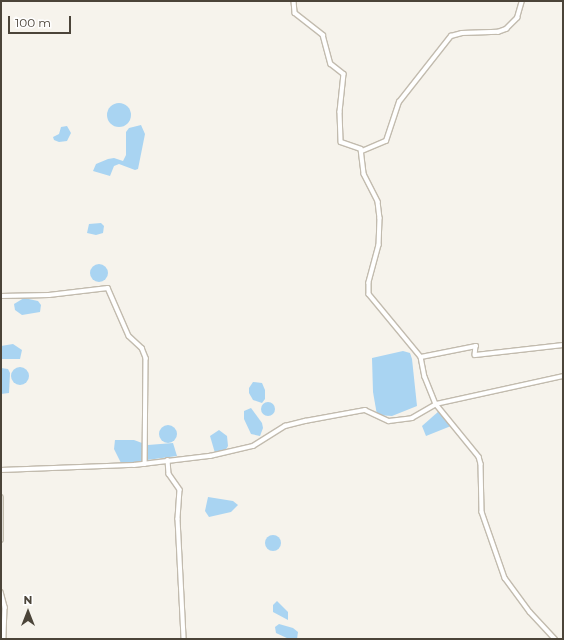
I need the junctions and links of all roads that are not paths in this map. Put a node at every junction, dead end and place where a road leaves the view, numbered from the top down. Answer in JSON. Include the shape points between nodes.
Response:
{"nodes":[{"id":1,"x":294,"y":1,"type":"edge"},
{"id":2,"x":522,"y":1,"type":"edge"},
{"id":3,"x":362,"y":151,"type":"junction"},
{"id":4,"x":1,"y":296,"type":"edge"},
{"id":5,"x":563,"y":345,"type":"edge"},
{"id":6,"x":422,"y":357,"type":"junction"},
{"id":7,"x":563,"y":376,"type":"edge"},
{"id":8,"x":436,"y":404,"type":"junction"},
{"id":9,"x":168,"y":460,"type":"junction"},
{"id":10,"x":145,"y":464,"type":"junction"},
{"id":11,"x":1,"y":470,"type":"edge"},
{"id":12,"x":1,"y":497,"type":"edge"},
{"id":13,"x":1,"y":540,"type":"edge"},
{"id":14,"x":1,"y":592,"type":"edge"},
{"id":15,"x":4,"y":639,"type":"edge"},
{"id":16,"x":184,"y":639,"type":"edge"},
{"id":17,"x":555,"y":639,"type":"edge"}],
"edges":[{"from":1,"to":3,"type":"street","via":[[295,13],[323,35],[331,64],[344,74],[340,112],[341,142],[358,147]]},
{"from":2,"to":3,"type":"street","via":[[517,18],[506,29],[451,36],[399,102],[386,141]]},
{"from":3,"to":6,"type":"street","via":[[364,174],[378,202],[380,218],[379,245],[369,294]]},
{"from":4,"to":10,"type":"street","via":[[49,295],[108,288],[129,336],[142,348],[146,358]]},
{"from":5,"to":6,"type":"street","via":[[475,355],[476,346]]},
{"from":6,"to":8,"type":"street","via":[[425,377]]},
{"from":7,"to":8,"type":"street"},
{"from":8,"to":9,"type":"street","via":[[412,418],[397,420],[378,418],[365,410],[305,421],[285,426],[253,446],[200,458]]},
{"from":8,"to":17,"type":"street","via":[[479,456],[482,512],[505,578],[530,612]]},
{"from":9,"to":10,"type":"street"},
{"from":9,"to":16,"type":"street","via":[[169,474],[180,490],[178,519]]},
{"from":10,"to":11,"type":"street"},
{"from":12,"to":13,"type":"street"},
{"from":14,"to":15,"type":"street","via":[[5,607]]}]}
